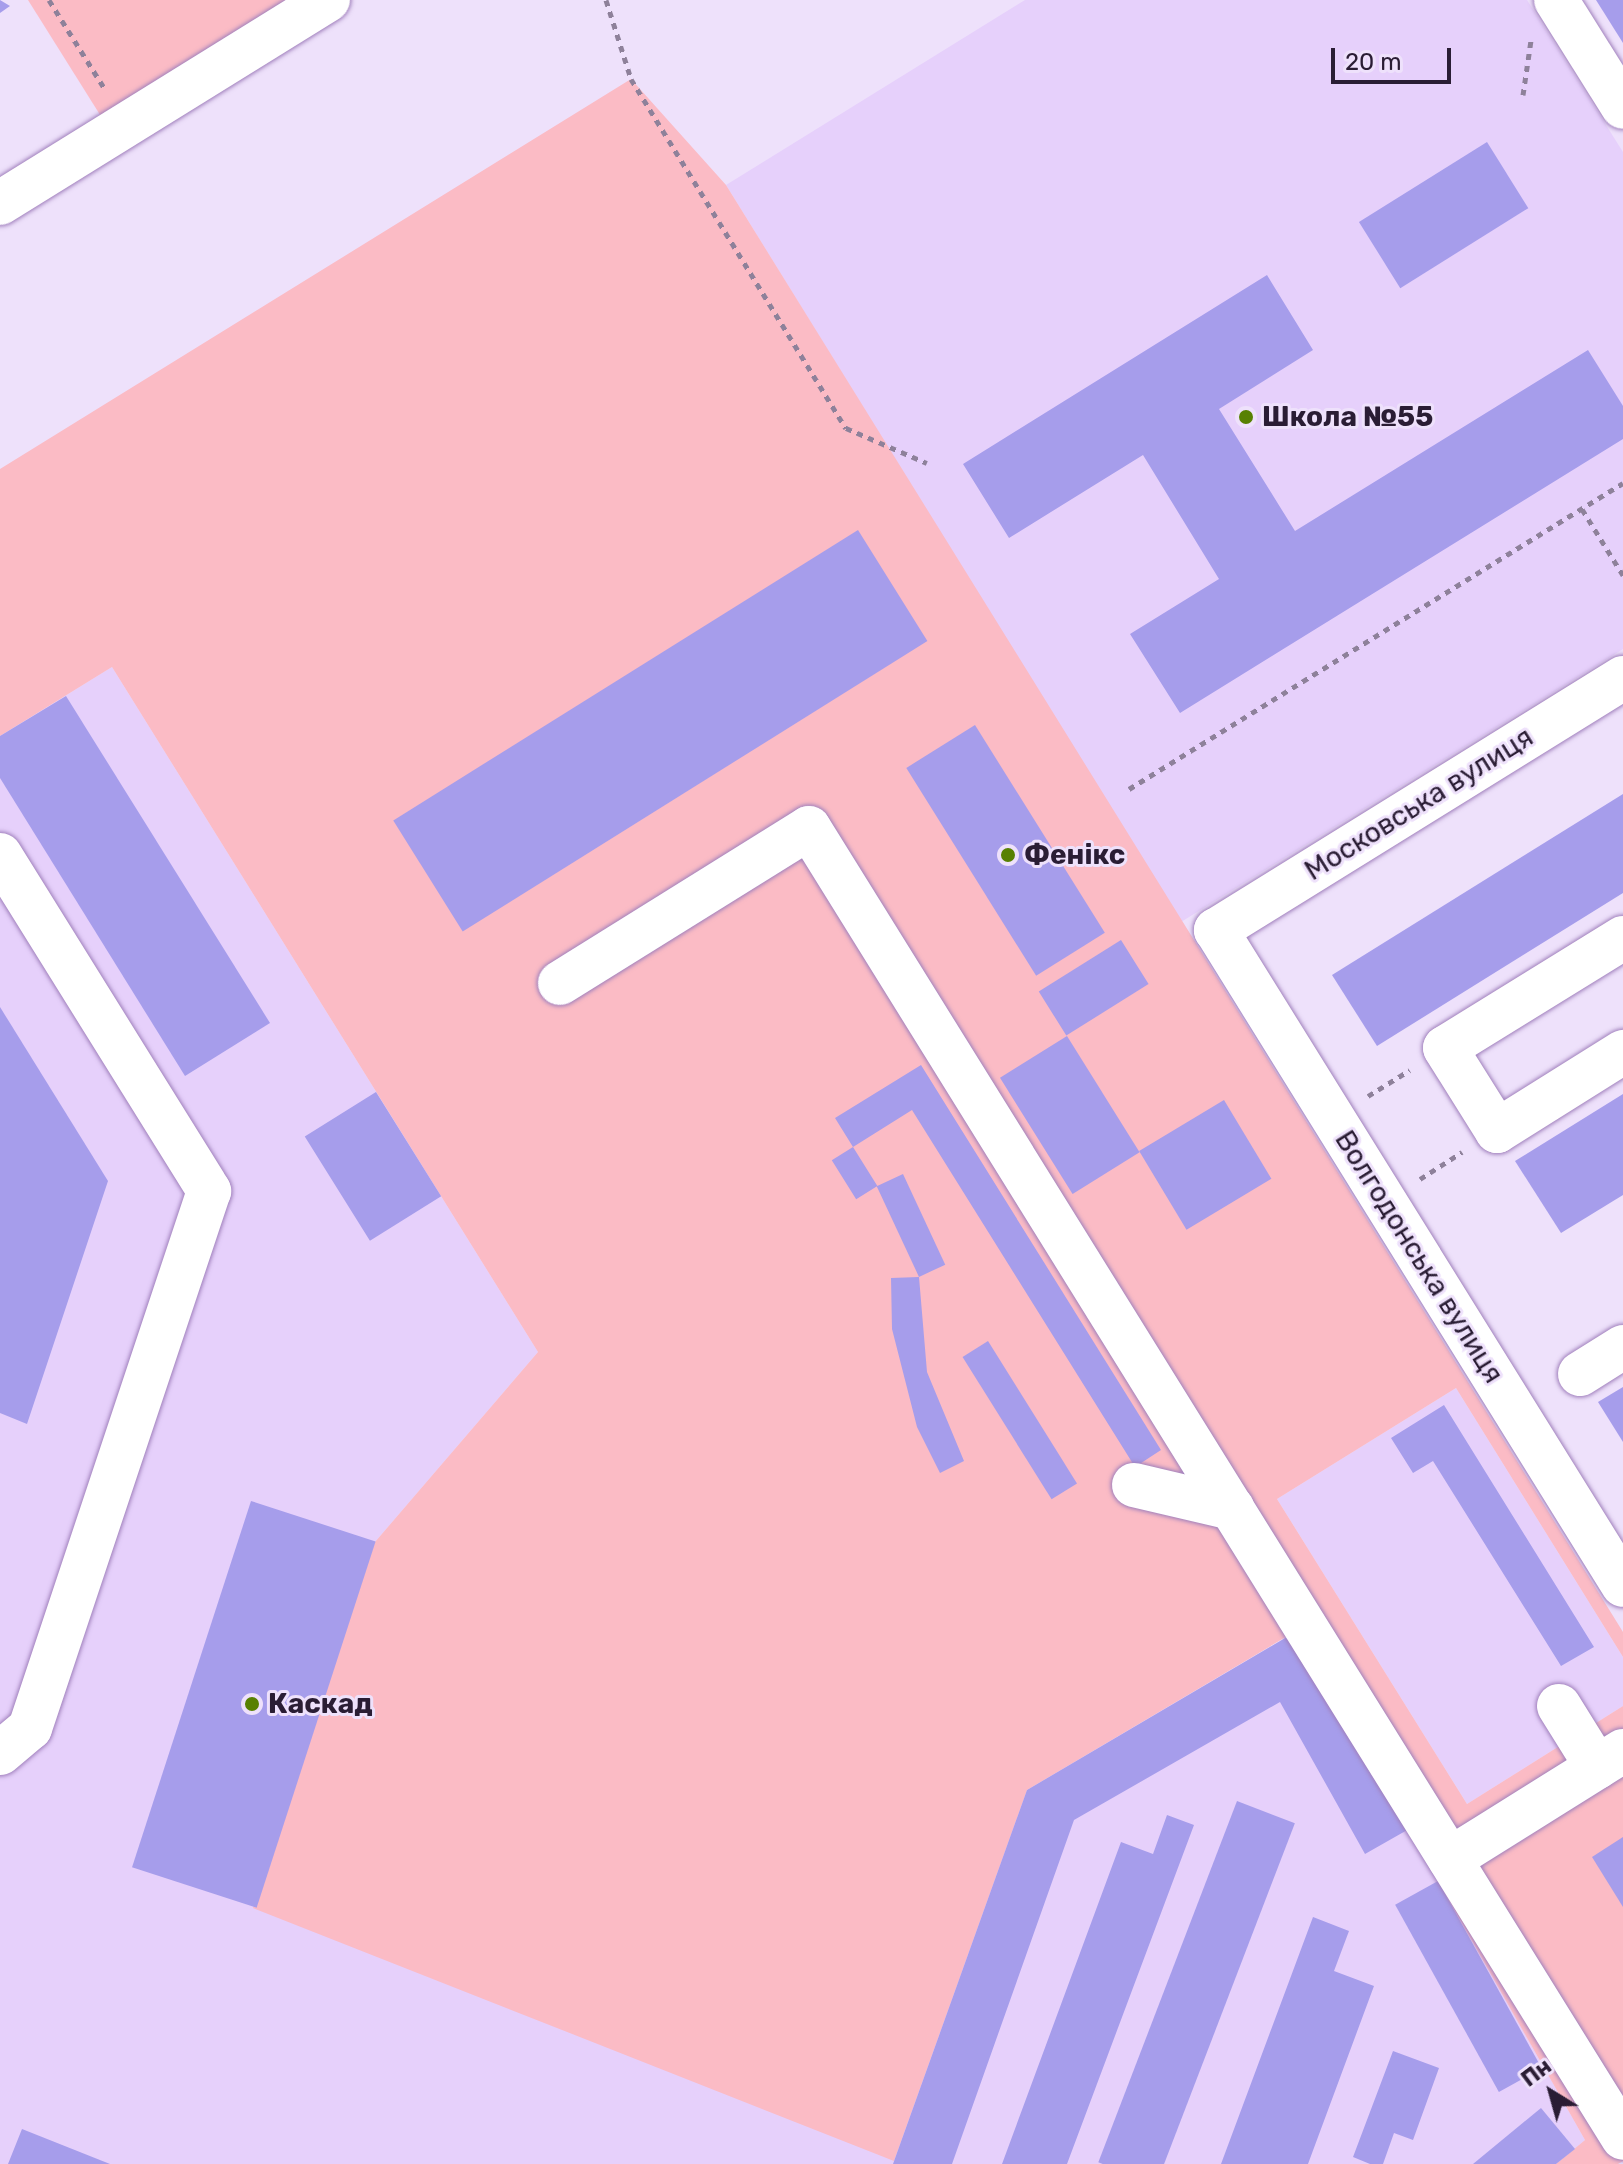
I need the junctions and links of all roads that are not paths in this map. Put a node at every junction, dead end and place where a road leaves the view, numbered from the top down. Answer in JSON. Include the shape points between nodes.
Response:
{"nodes":[{"id":1,"x":328,"y":0,"type":"edge"},
{"id":2,"x":1544,"y":16,"type":"edge"},
{"id":3,"x":1623,"y":107,"type":"edge"},
{"id":4,"x":0,"y":203,"type":"edge"},
{"id":5,"x":1623,"y":678,"type":"edge"},
{"id":6,"x":0,"y":855,"type":"edge"},
{"id":7,"x":1216,"y":930,"type":"joint"},
{"id":8,"x":1623,"y":938,"type":"edge"},
{"id":9,"x":560,"y":983,"type":"dead end"},
{"id":10,"x":1623,"y":1052,"type":"edge"},
{"id":11,"x":1623,"y":1347,"type":"edge"},
{"id":12,"x":1580,"y":1374,"type":"dead end"},
{"id":13,"x":1134,"y":1485,"type":"dead end"},
{"id":14,"x":1232,"y":1508,"type":"junction"},
{"id":15,"x":1623,"y":1585,"type":"edge"},
{"id":16,"x":1559,"y":1706,"type":"dead end"},
{"id":17,"x":0,"y":1753,"type":"edge"},
{"id":18,"x":1610,"y":1759,"type":"edge"},
{"id":19,"x":1450,"y":1859,"type":"junction"},
{"id":20,"x":1623,"y":2138,"type":"edge"}],
"edges":[{"from":1,"to":4,"type":"street"},
{"from":2,"to":3,"type":"street"},
{"from":5,"to":7,"type":"street","name":"Московська вулиця"},
{"from":6,"to":17,"type":"street","via":[[209,1191],[30,1728]]},
{"from":7,"to":15,"type":"street","name":"Волгодонська вулиця"},
{"from":8,"to":10,"type":"street","via":[[1445,1048],[1497,1131]]},
{"from":9,"to":14,"type":"street","via":[[809,828]]},
{"from":11,"to":12,"type":"street"},
{"from":13,"to":14,"type":"street"},
{"from":14,"to":19,"type":"street"},
{"from":16,"to":18,"type":"street"},
{"from":18,"to":19,"type":"street"},
{"from":19,"to":20,"type":"street"}]}
